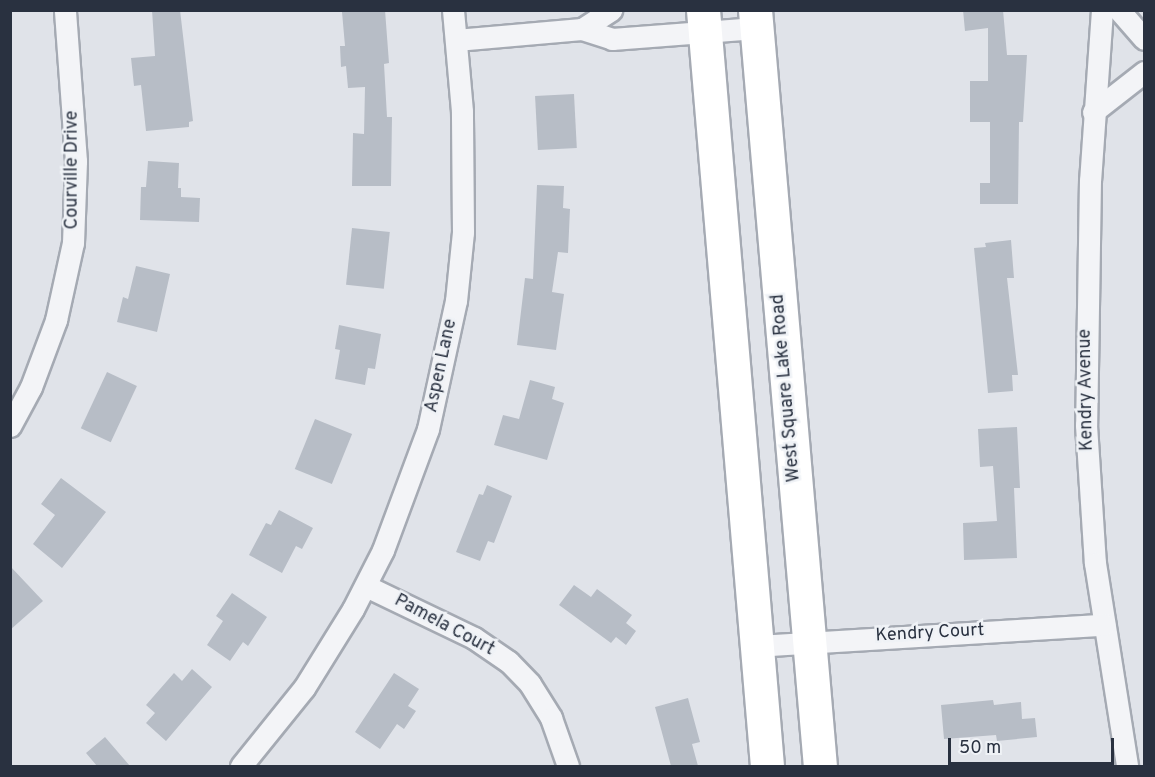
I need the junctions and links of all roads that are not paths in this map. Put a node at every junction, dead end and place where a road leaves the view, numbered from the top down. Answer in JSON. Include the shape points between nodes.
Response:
{"nodes":[{"id":1,"x":65,"y":10,"type":"edge"},
{"id":2,"x":453,"y":10,"type":"edge"},
{"id":3,"x":612,"y":10,"type":"edge"},
{"id":4,"x":1102,"y":10,"type":"edge"},
{"id":5,"x":1119,"y":10,"type":"edge"},
{"id":6,"x":756,"y":19,"type":"edge"},
{"id":7,"x":703,"y":21,"type":"edge"},
{"id":8,"x":582,"y":29,"type":"junction"},
{"id":9,"x":1144,"y":39,"type":"edge"},
{"id":10,"x":456,"y":40,"type":"junction"},
{"id":11,"x":1144,"y":72,"type":"edge"},
{"id":12,"x":1093,"y":112,"type":"junction"},
{"id":13,"x":10,"y":426,"type":"edge"},
{"id":14,"x":366,"y":586,"type":"junction"},
{"id":15,"x":1104,"y":625,"type":"junction"},
{"id":16,"x":809,"y":642,"type":"junction"},
{"id":17,"x":756,"y":646,"type":"junction"},
{"id":18,"x":241,"y":766,"type":"edge"},
{"id":19,"x":568,"y":766,"type":"edge"},
{"id":20,"x":767,"y":766,"type":"edge"},
{"id":21,"x":820,"y":766,"type":"edge"},
{"id":22,"x":1127,"y":766,"type":"edge"}],
"edges":[{"from":1,"to":13,"type":"street","name":"Courville Drive","via":[[76,161],[73,243],[56,320],[31,387]]},
{"from":2,"to":10,"type":"street","name":"Aspen Lane"},
{"from":3,"to":8,"type":"street"},
{"from":4,"to":12,"type":"street","name":"Kendry Avenue"},
{"from":5,"to":9,"type":"street"},
{"from":6,"to":7,"type":"street"},
{"from":6,"to":16,"type":"highway","name":"West Square Lake Road"},
{"from":7,"to":8,"type":"street","via":[[612,39]]},
{"from":7,"to":17,"type":"highway"},
{"from":8,"to":10,"type":"street"},
{"from":10,"to":14,"type":"street","name":"Aspen Lane","via":[[464,171],[454,311],[428,429],[406,495]]},
{"from":11,"to":12,"type":"street"},
{"from":12,"to":15,"type":"street","name":"Kendry Avenue","via":[[1086,425],[1089,497]]},
{"from":14,"to":18,"type":"street","name":"Aspen Lane","via":[[304,688]]},
{"from":14,"to":19,"type":"street","name":"Pamela Court","via":[[474,638],[509,662],[530,684],[551,718]]},
{"from":15,"to":16,"type":"street","name":"Kendry Court"},
{"from":15,"to":22,"type":"street","name":"Kendry Avenue"},
{"from":16,"to":17,"type":"street","name":"Kendry Court"},
{"from":16,"to":21,"type":"highway","name":"West Square Lake Road"},
{"from":17,"to":20,"type":"highway"}]}
